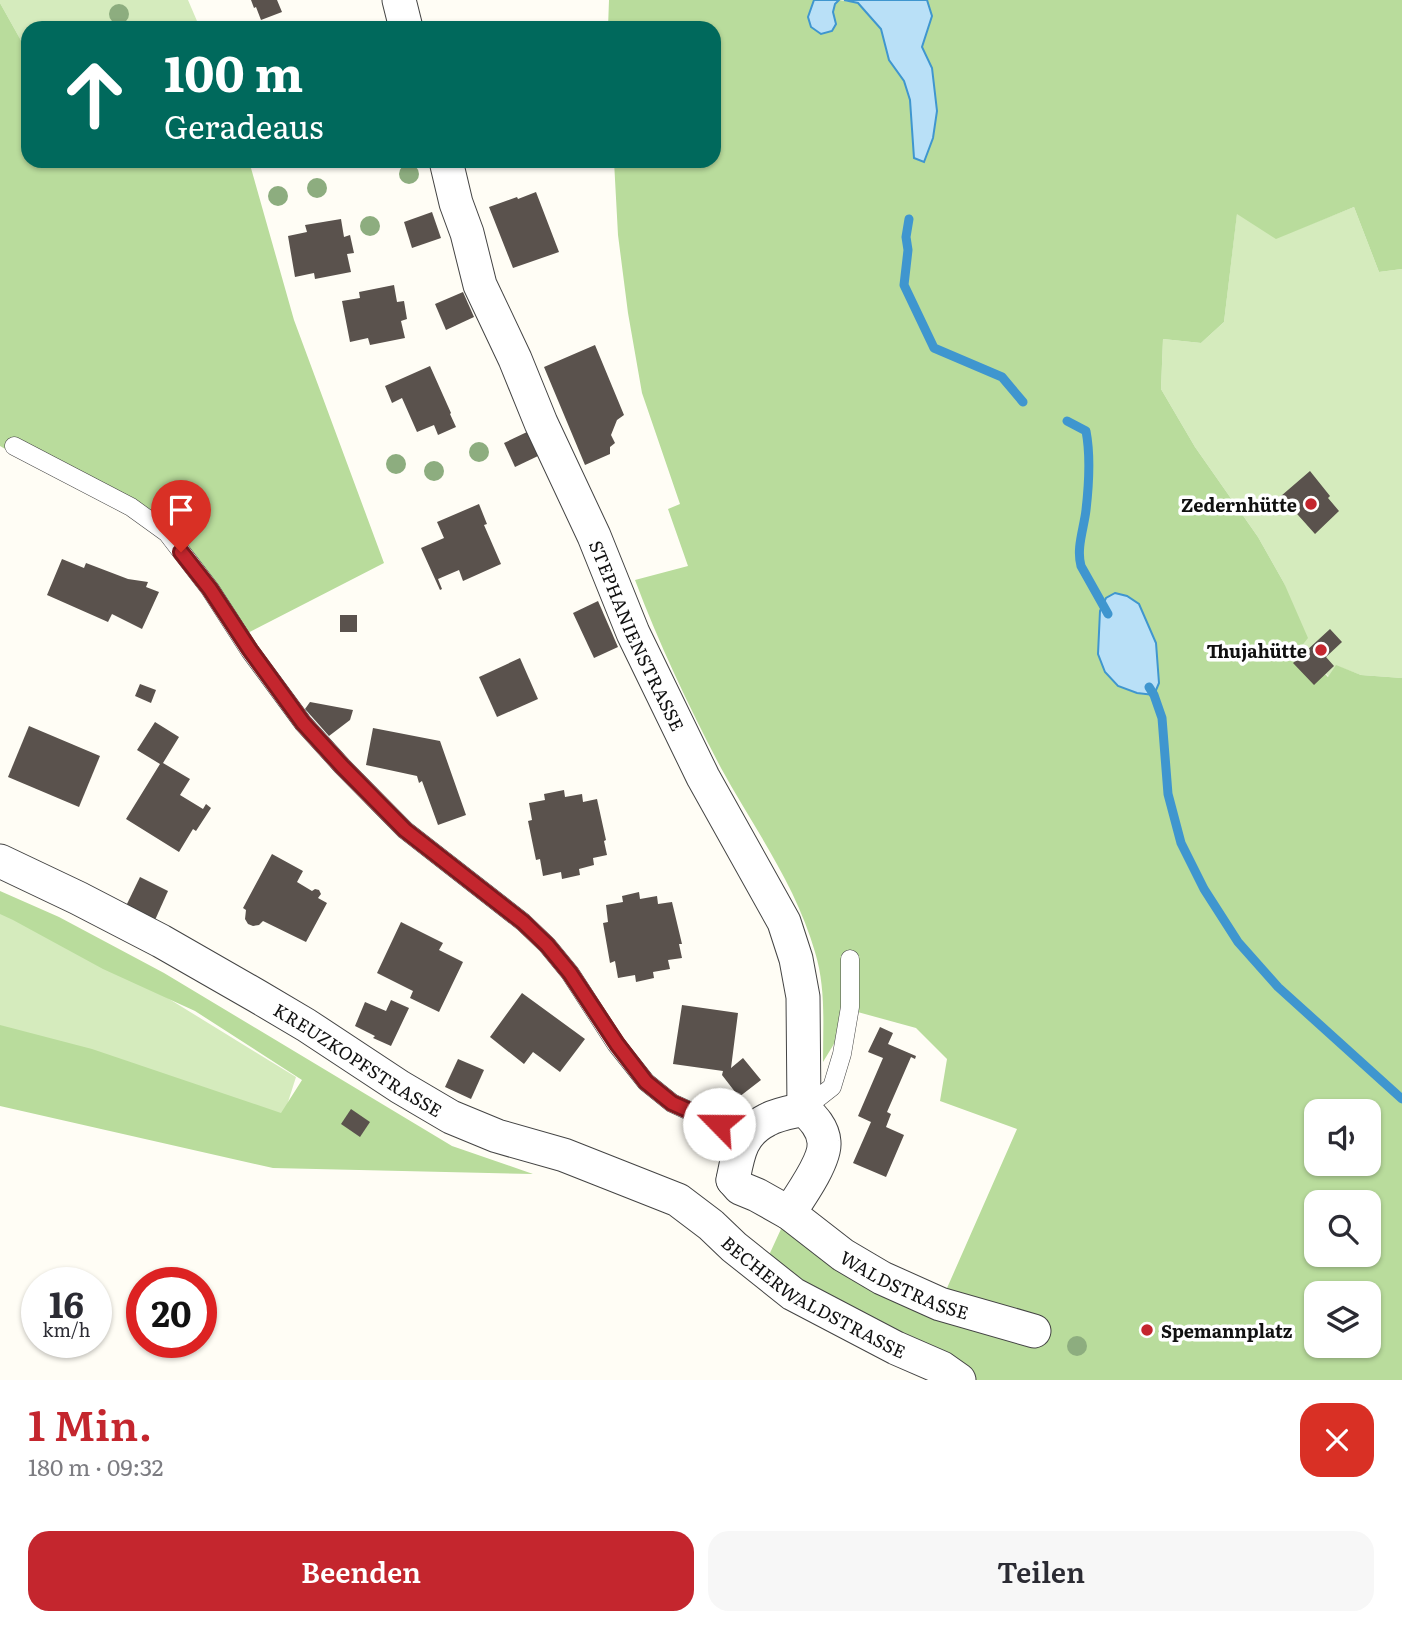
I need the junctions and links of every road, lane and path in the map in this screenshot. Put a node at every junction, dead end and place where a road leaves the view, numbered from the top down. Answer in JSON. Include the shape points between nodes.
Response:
{"nodes":[{"id":1,"x":399,"y":0,"type":"edge"},
{"id":2,"x":404,"y":21,"type":"edge"},
{"id":3,"x":448,"y":168,"type":"edge"},
{"id":4,"x":14,"y":446,"type":"dead end"},
{"id":5,"x":0,"y":861,"type":"edge"},
{"id":6,"x":850,"y":959,"type":"dead end"},
{"id":7,"x":804,"y":1109,"type":"junction"},
{"id":8,"x":746,"y":1137,"type":"junction"},
{"id":9,"x":733,"y":1180,"type":"junction"},
{"id":10,"x":678,"y":1200,"type":"junction"},
{"id":11,"x":789,"y":1213,"type":"junction"},
{"id":12,"x":1034,"y":1331,"type":"dead end"},
{"id":13,"x":959,"y":1380,"type":"edge"}],
"edges":[{"from":1,"to":2,"type":"street"},
{"from":3,"to":7,"type":"street","name":"STEPHANIENSTRASSE","via":[[480,285],[634,633],[703,777],[784,922],[803,997]]},
{"from":4,"to":8,"type":"lane","via":[[142,513],[167,533],[303,723],[342,766],[405,830],[547,945],[646,1082],[672,1103]]},
{"from":5,"to":10,"type":"street","name":"KREUZKOPFSTRASSE","via":[[245,989],[451,1117]]},
{"from":6,"to":7,"type":"lane","via":[[850,1007],[839,1065],[832,1087]]},
{"from":7,"to":8,"type":"street","via":[[767,1119]]},
{"from":7,"to":11,"type":"street","via":[[818,1124],[824,1143],[808,1184]]},
{"from":8,"to":9,"type":"street"},
{"from":9,"to":10,"type":"street"},
{"from":9,"to":11,"type":"street"},
{"from":10,"to":13,"type":"street","name":"BECHERWALDSTRASSE","via":[[793,1294]]},
{"from":11,"to":12,"type":"street","name":"WALDSTRASSE","via":[[842,1255],[882,1278],[940,1304]]}]}
